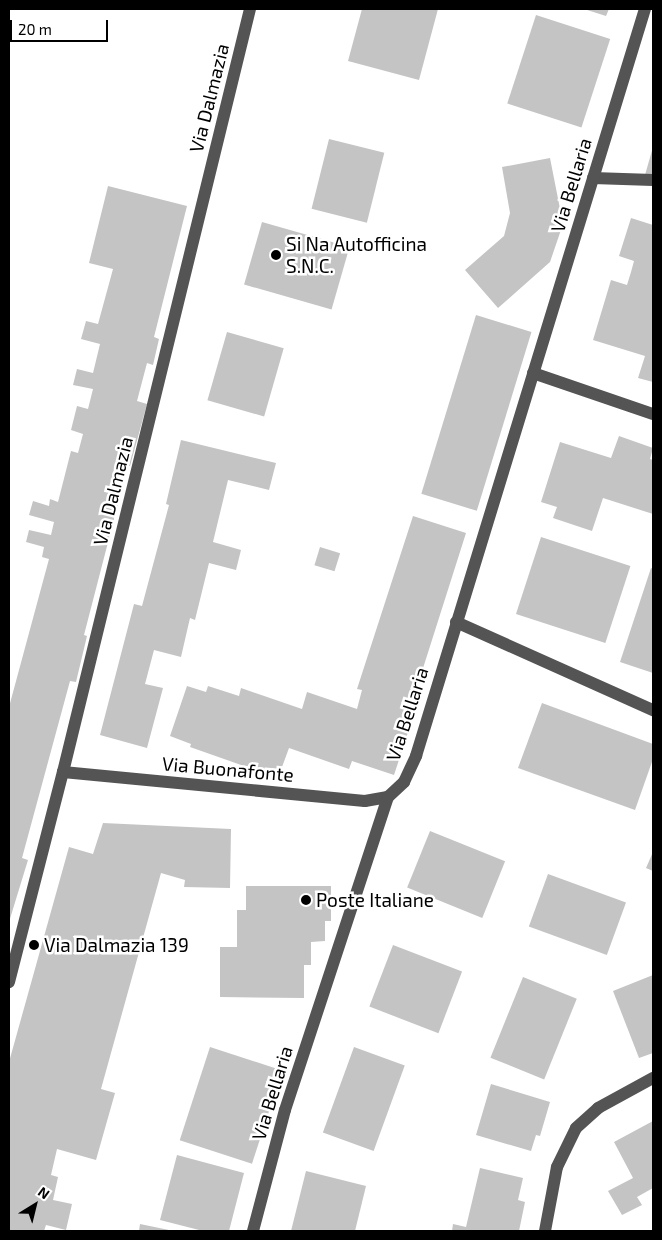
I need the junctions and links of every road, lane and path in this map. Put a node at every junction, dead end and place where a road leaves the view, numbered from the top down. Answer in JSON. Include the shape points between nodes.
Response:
{"nodes":[{"id":1,"x":250,"y":9,"type":"edge"},
{"id":2,"x":645,"y":9,"type":"edge"},
{"id":3,"x":593,"y":178,"type":"junction"},
{"id":4,"x":653,"y":180,"type":"edge"},
{"id":5,"x":533,"y":373,"type":"junction"},
{"id":6,"x":653,"y":414,"type":"edge"},
{"id":7,"x":456,"y":622,"type":"junction"},
{"id":8,"x":653,"y":710,"type":"edge"},
{"id":9,"x":63,"y":772,"type":"junction"},
{"id":10,"x":388,"y":797,"type":"junction"},
{"id":11,"x":9,"y":982,"type":"edge"},
{"id":12,"x":653,"y":1078,"type":"edge"},
{"id":13,"x":253,"y":1231,"type":"edge"},
{"id":14,"x":545,"y":1231,"type":"edge"}],
"edges":[{"from":1,"to":9,"type":"street","name":"Via Dalmazia"},
{"from":2,"to":3,"type":"street","name":"Via Bellaria"},
{"from":3,"to":4,"type":"street"},
{"from":3,"to":5,"type":"street","name":"Via Bellaria"},
{"from":5,"to":6,"type":"street"},
{"from":5,"to":7,"type":"street","name":"Via Bellaria"},
{"from":7,"to":8,"type":"street"},
{"from":7,"to":10,"type":"street","name":"Via Bellaria","via":[[416,756],[404,782]]},
{"from":9,"to":10,"type":"street","name":"Via Buonafonte","via":[[364,800]]},
{"from":9,"to":11,"type":"street","name":"Via Dalmazia"},
{"from":10,"to":13,"type":"street","name":"Via Bellaria","via":[[285,1110]]},
{"from":12,"to":14,"type":"street","via":[[598,1108],[576,1128],[557,1167]]}]}
